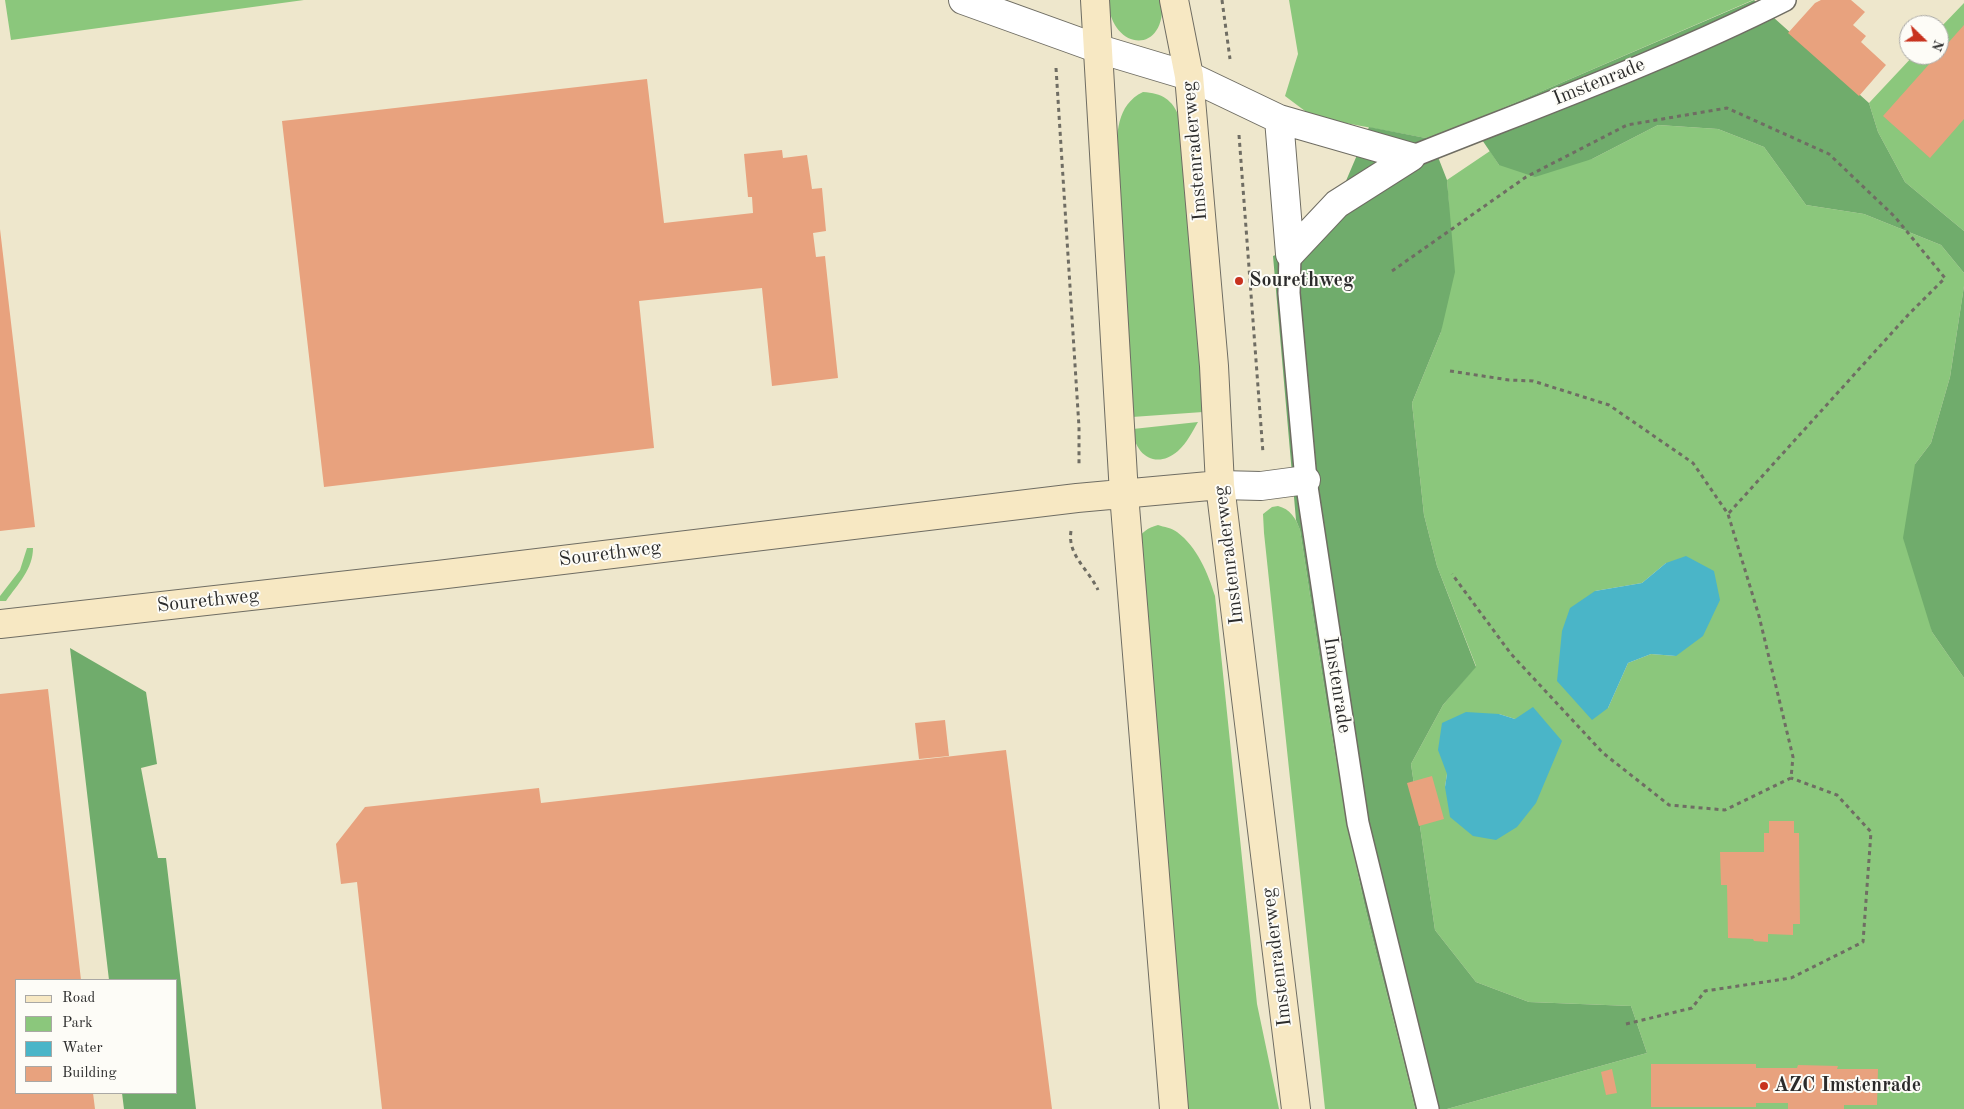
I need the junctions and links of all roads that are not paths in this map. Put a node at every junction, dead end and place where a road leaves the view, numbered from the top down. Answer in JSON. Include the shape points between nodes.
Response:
{"nodes":[{"id":1,"x":963,"y":0,"type":"edge"},
{"id":2,"x":1095,"y":0,"type":"edge"},
{"id":3,"x":1174,"y":0,"type":"edge"},
{"id":4,"x":1785,"y":0,"type":"edge"},
{"id":5,"x":1098,"y":49,"type":"junction"},
{"id":6,"x":1189,"y":76,"type":"junction"},
{"id":7,"x":1279,"y":119,"type":"junction"},
{"id":8,"x":1411,"y":157,"type":"junction"},
{"id":9,"x":1290,"y":254,"type":"junction"},
{"id":10,"x":1306,"y":480,"type":"junction"},
{"id":11,"x":1220,"y":485,"type":"junction"},
{"id":12,"x":1124,"y":494,"type":"junction"},
{"id":13,"x":0,"y":624,"type":"edge"},
{"id":14,"x":1174,"y":1109,"type":"edge"},
{"id":15,"x":1296,"y":1109,"type":"edge"},
{"id":16,"x":1428,"y":1109,"type":"edge"}],
"edges":[{"from":1,"to":5,"type":"street"},
{"from":2,"to":5,"type":"street"},
{"from":3,"to":6,"type":"street","name":"Imstenraderweg"},
{"from":4,"to":8,"type":"lane","name":"Imstenrade","via":[[1728,28],[1578,91]]},
{"from":5,"to":6,"type":"street"},
{"from":5,"to":12,"type":"street"},
{"from":6,"to":7,"type":"street"},
{"from":6,"to":11,"type":"street","name":"Imstenraderweg","via":[[1214,366]]},
{"from":7,"to":8,"type":"street"},
{"from":7,"to":9,"type":"street","name":"Imstenrade"},
{"from":8,"to":9,"type":"street","name":"Imstenrade","via":[[1337,204]]},
{"from":9,"to":10,"type":"lane","name":"Imstenrade","via":[[1289,293]]},
{"from":10,"to":11,"type":"street","via":[[1261,486]]},
{"from":10,"to":16,"type":"lane","name":"Imstenrade","via":[[1358,823]]},
{"from":11,"to":12,"type":"street","name":"Sourethweg"},
{"from":11,"to":15,"type":"street","name":"Imstenraderweg"},
{"from":12,"to":13,"type":"street","name":"Sourethweg"},
{"from":12,"to":14,"type":"street"}]}
